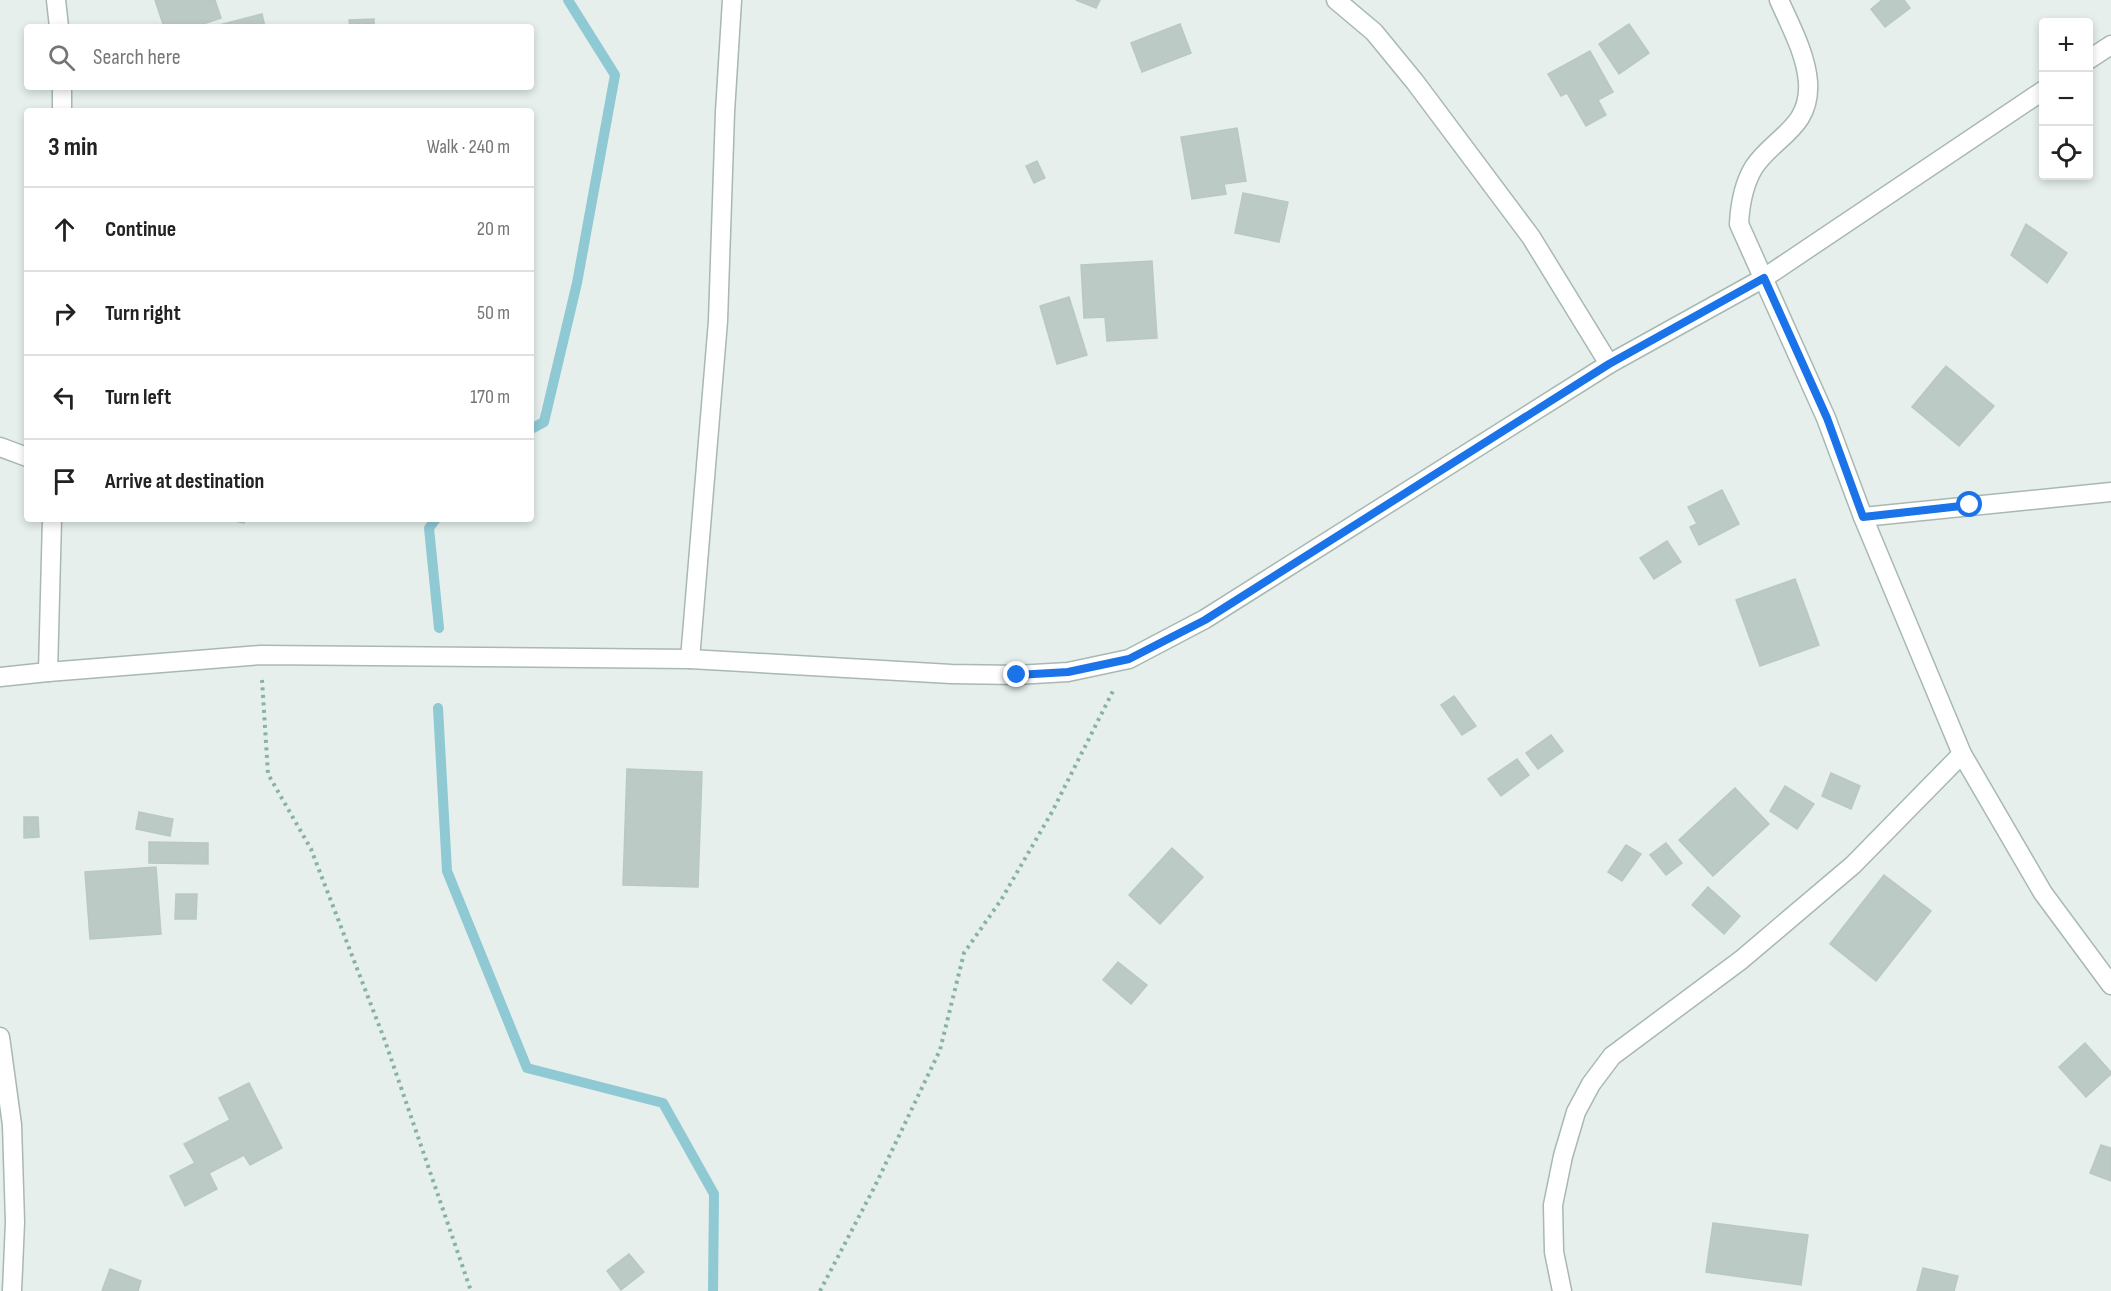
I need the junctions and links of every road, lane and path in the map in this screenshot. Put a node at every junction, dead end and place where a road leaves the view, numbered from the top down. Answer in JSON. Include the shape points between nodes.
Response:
{"nodes":[{"id":1,"x":56,"y":0,"type":"edge"},
{"id":2,"x":732,"y":0,"type":"edge"},
{"id":3,"x":1336,"y":0,"type":"edge"},
{"id":4,"x":1779,"y":0,"type":"edge"},
{"id":5,"x":59,"y":24,"type":"edge"},
{"id":6,"x":2111,"y":45,"type":"edge"},
{"id":7,"x":2093,"y":57,"type":"edge"},
{"id":8,"x":62,"y":90,"type":"edge"},
{"id":9,"x":2039,"y":93,"type":"edge"},
{"id":10,"x":62,"y":108,"type":"edge"},
{"id":11,"x":1764,"y":278,"type":"junction"},
{"id":12,"x":1609,"y":364,"type":"junction"},
{"id":13,"x":0,"y":447,"type":"edge"},
{"id":14,"x":24,"y":456,"type":"edge"},
{"id":15,"x":2111,"y":492,"type":"edge"},
{"id":16,"x":1863,"y":517,"type":"junction"},
{"id":17,"x":52,"y":522,"type":"edge"},
{"id":18,"x":261,"y":655,"type":"junction"},
{"id":19,"x":690,"y":659,"type":"junction"},
{"id":20,"x":1129,"y":659,"type":"junction"},
{"id":21,"x":48,"y":672,"type":"junction"},
{"id":22,"x":0,"y":677,"type":"edge"},
{"id":23,"x":1962,"y":754,"type":"junction"},
{"id":24,"x":2111,"y":985,"type":"edge"},
{"id":25,"x":0,"y":1037,"type":"edge"},
{"id":26,"x":12,"y":1291,"type":"edge"},
{"id":27,"x":471,"y":1291,"type":"edge"},
{"id":28,"x":820,"y":1291,"type":"edge"},
{"id":29,"x":1562,"y":1291,"type":"edge"}],
"edges":[{"from":1,"to":5,"type":"street"},
{"from":2,"to":19,"type":"street","via":[[718,321]]},
{"from":3,"to":12,"type":"street","via":[[1374,32],[1415,82],[1531,237]]},
{"from":4,"to":11,"type":"street","via":[[1809,83],[1806,104],[1795,127],[1755,165],[1740,205],[1739,224]]},
{"from":6,"to":7,"type":"street"},
{"from":8,"to":10,"type":"street"},
{"from":9,"to":11,"type":"street"},
{"from":11,"to":12,"type":"street"},
{"from":11,"to":16,"type":"street","via":[[1827,418]]},
{"from":12,"to":20,"type":"street","via":[[1205,620]]},
{"from":13,"to":14,"type":"street"},
{"from":15,"to":16,"type":"street"},
{"from":16,"to":23,"type":"street"},
{"from":17,"to":21,"type":"street"},
{"from":18,"to":19,"type":"street"},
{"from":18,"to":21,"type":"street"},
{"from":18,"to":27,"type":"path","via":[[268,774],[315,860],[385,1041]]},
{"from":19,"to":20,"type":"street","via":[[1017,675],[1068,672]]},
{"from":20,"to":28,"type":"path","via":[[1052,812],[1001,900],[964,953],[940,1050]]},
{"from":21,"to":22,"type":"street"},
{"from":23,"to":24,"type":"street","via":[[2043,893]]},
{"from":23,"to":29,"type":"street","via":[[1853,865],[1741,960],[1612,1056],[1591,1084],[1576,1112],[1553,1205],[1554,1252]]},
{"from":25,"to":26,"type":"street","via":[[12,1125]]}]}
